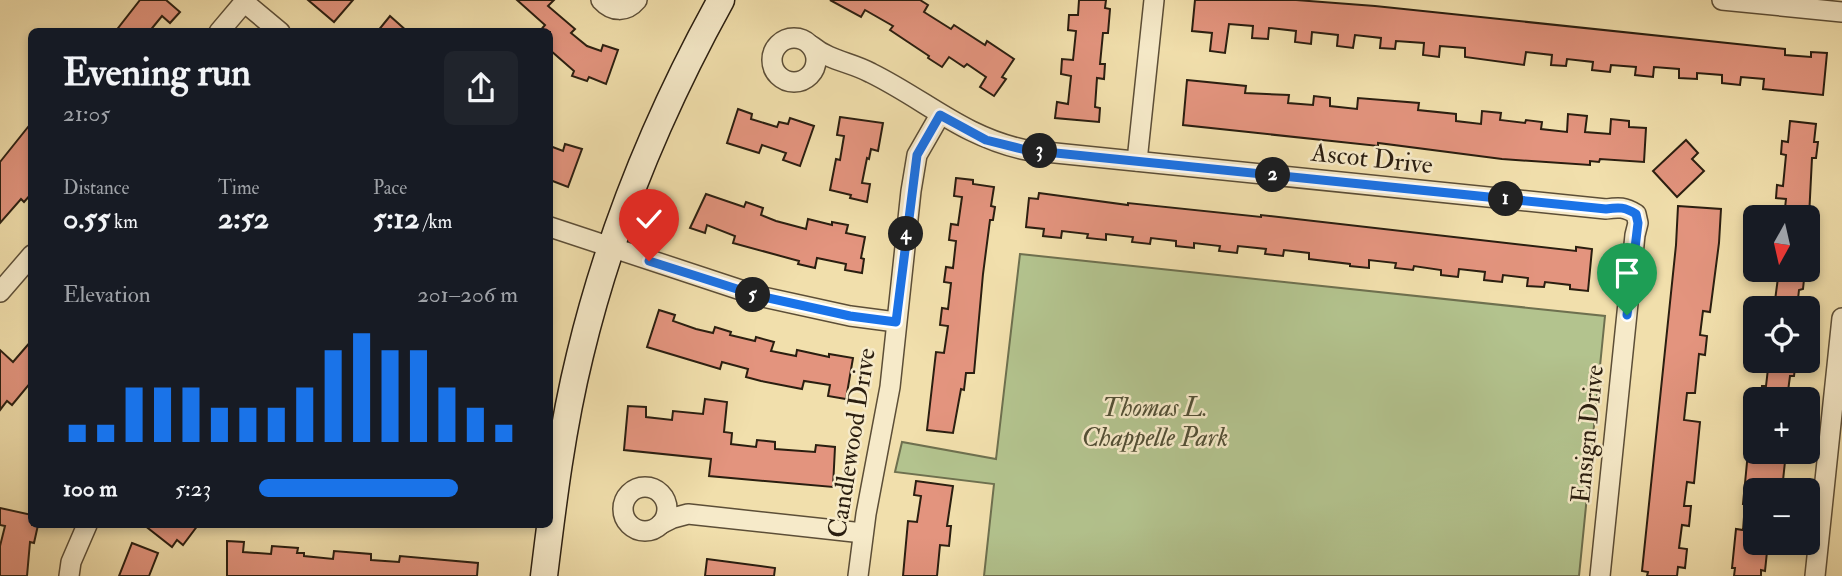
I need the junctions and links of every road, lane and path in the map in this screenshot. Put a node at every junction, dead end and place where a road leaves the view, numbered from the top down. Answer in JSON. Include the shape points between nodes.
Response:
{"nodes":[{"id":1,"x":601,"y":0,"type":"edge"},
{"id":2,"x":638,"y":0,"type":"edge"},
{"id":3,"x":721,"y":0,"type":"edge"},
{"id":4,"x":1154,"y":0,"type":"edge"},
{"id":5,"x":1722,"y":0,"type":"edge"},
{"id":6,"x":245,"y":1,"type":"edge"},
{"id":7,"x":1842,"y":12,"type":"edge"},
{"id":8,"x":222,"y":28,"type":"edge"},
{"id":9,"x":275,"y":28,"type":"edge"},
{"id":10,"x":812,"y":46,"type":"junction"},
{"id":11,"x":838,"y":61,"type":"junction"},
{"id":12,"x":815,"y":68,"type":"junction"},
{"id":13,"x":940,"y":115,"type":"junction"},
{"id":14,"x":1137,"y":161,"type":"junction"},
{"id":15,"x":1636,"y":214,"type":"joint"},
{"id":16,"x":553,"y":228,"type":"edge"},
{"id":17,"x":611,"y":248,"type":"junction"},
{"id":18,"x":28,"y":260,"type":"edge"},
{"id":19,"x":0,"y":292,"type":"edge"},
{"id":20,"x":1842,"y":318,"type":"edge"},
{"id":21,"x":896,"y":322,"type":"junction"},
{"id":22,"x":664,"y":498,"type":"junction"},
{"id":23,"x":688,"y":514,"type":"junction"},
{"id":24,"x":553,"y":515,"type":"edge"},
{"id":25,"x":661,"y":524,"type":"junction"},
{"id":26,"x":86,"y":528,"type":"edge"},
{"id":27,"x":551,"y":528,"type":"edge"},
{"id":28,"x":863,"y":533,"type":"junction"},
{"id":29,"x":69,"y":576,"type":"edge"},
{"id":30,"x":544,"y":576,"type":"edge"},
{"id":31,"x":858,"y":576,"type":"edge"},
{"id":32,"x":1600,"y":576,"type":"edge"},
{"id":33,"x":1815,"y":576,"type":"edge"}],
"edges":[{"from":1,"to":2,"type":"street","via":[[607,7],[621,10]]},
{"from":3,"to":17,"type":"main road","via":[[668,100]]},
{"from":4,"to":14,"type":"street"},
{"from":5,"to":7,"type":"street"},
{"from":6,"to":8,"type":"street"},
{"from":6,"to":9,"type":"street"},
{"from":10,"to":11,"type":"street","name":"Ascot Drive"},
{"from":10,"to":12,"type":"street"},
{"from":10,"to":12,"type":"street","via":[[800,38],[785,39],[774,50],[772,65],[779,77],[793,82],[806,79]]},
{"from":11,"to":12,"type":"street"},
{"from":11,"to":13,"type":"street","name":"Ascot Drive","via":[[869,72]]},
{"from":13,"to":14,"type":"street","name":"Ascot Drive","via":[[999,144]]},
{"from":13,"to":21,"type":"street","name":"Candlewood Drive","via":[[917,155]]},
{"from":14,"to":15,"type":"street","name":"Ascot Drive","via":[[1618,207]]},
{"from":15,"to":32,"type":"street","name":"Ensign Drive"},
{"from":16,"to":17,"type":"street"},
{"from":17,"to":21,"type":"street","via":[[759,296]]},
{"from":17,"to":24,"type":"main road","via":[[569,407]]},
{"from":18,"to":19,"type":"street"},
{"from":20,"to":33,"type":"street"},
{"from":21,"to":28,"type":"street","name":"Candlewood Drive","via":[[890,387]]},
{"from":22,"to":23,"type":"street"},
{"from":22,"to":25,"type":"street","via":[[667,512]]},
{"from":22,"to":25,"type":"street","via":[[654,488],[640,487],[628,494],[622,508],[627,523],[640,531]]},
{"from":23,"to":25,"type":"street"},
{"from":23,"to":28,"type":"street"},
{"from":26,"to":29,"type":"street"},
{"from":27,"to":30,"type":"main road"},
{"from":28,"to":31,"type":"street","name":"Candlewood Drive"}]}
